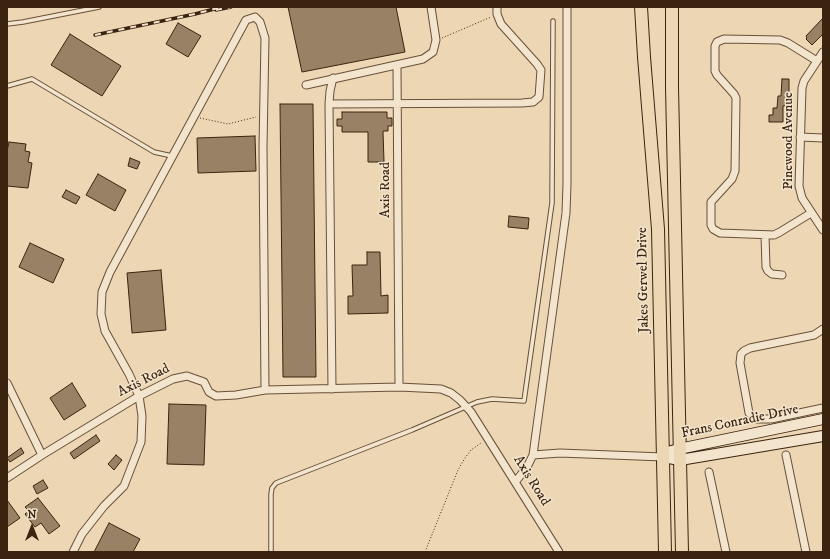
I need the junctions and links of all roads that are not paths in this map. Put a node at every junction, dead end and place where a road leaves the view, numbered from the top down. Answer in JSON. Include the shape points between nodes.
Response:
{"nodes":[{"id":1,"x":98,"y":7,"type":"edge"},
{"id":2,"x":431,"y":7,"type":"edge"},
{"id":3,"x":567,"y":7,"type":"edge"},
{"id":4,"x":641,"y":7,"type":"edge"},
{"id":5,"x":672,"y":7,"type":"edge"},
{"id":6,"x":497,"y":11,"type":"edge"},
{"id":7,"x":553,"y":21,"type":"dead end"},
{"id":8,"x":7,"y":24,"type":"edge"},
{"id":9,"x":823,"y":52,"type":"edge"},
{"id":10,"x":817,"y":61,"type":"junction"},
{"id":11,"x":397,"y":65,"type":"junction"},
{"id":12,"x":334,"y":78,"type":"junction"},
{"id":13,"x":306,"y":85,"type":"dead end"},
{"id":14,"x":7,"y":86,"type":"edge"},
{"id":15,"x":329,"y":104,"type":"junction"},
{"id":16,"x":398,"y":104,"type":"junction"},
{"id":17,"x":800,"y":137,"type":"junction"},
{"id":18,"x":823,"y":138,"type":"edge"},
{"id":19,"x":172,"y":156,"type":"junction"},
{"id":20,"x":811,"y":212,"type":"junction"},
{"id":21,"x":823,"y":230,"type":"edge"},
{"id":22,"x":765,"y":235,"type":"junction"},
{"id":23,"x":782,"y":275,"type":"dead end"},
{"id":24,"x":823,"y":329,"type":"edge"},
{"id":25,"x":7,"y":383,"type":"edge"},
{"id":26,"x":399,"y":387,"type":"junction"},
{"id":27,"x":332,"y":389,"type":"junction"},
{"id":28,"x":265,"y":390,"type":"junction"},
{"id":29,"x":139,"y":396,"type":"junction"},
{"id":30,"x":467,"y":406,"type":"junction"},
{"id":31,"x":823,"y":408,"type":"edge"},
{"id":32,"x":823,"y":419,"type":"edge"},
{"id":33,"x":823,"y":436,"type":"edge"},
{"id":34,"x":680,"y":454,"type":"junction"},
{"id":35,"x":42,"y":455,"type":"junction"},
{"id":36,"x":533,"y":455,"type":"junction"},
{"id":37,"x":660,"y":455,"type":"junction"},
{"id":38,"x":786,"y":455,"type":"dead end"},
{"id":39,"x":709,"y":472,"type":"dead end"},
{"id":40,"x":7,"y":478,"type":"edge"},
{"id":41,"x":516,"y":481,"type":"junction"},
{"id":42,"x":73,"y":552,"type":"edge"},
{"id":43,"x":271,"y":552,"type":"edge"},
{"id":44,"x":559,"y":552,"type":"edge"},
{"id":45,"x":665,"y":552,"type":"edge"},
{"id":46,"x":682,"y":552,"type":"edge"},
{"id":47,"x":726,"y":552,"type":"edge"},
{"id":48,"x":806,"y":552,"type":"edge"}],
"edges":[{"from":1,"to":8,"type":"lane"},
{"from":2,"to":11,"type":"street","via":[[436,40],[433,52],[424,59]]},
{"from":3,"to":36,"type":"street","via":[[567,198]]},
{"from":4,"to":37,"type":"highway","name":"Jakes Gerwel Drive","via":[[658,229]]},
{"from":5,"to":34,"type":"highway"},
{"from":6,"to":16,"type":"street","via":[[501,24],[541,70],[539,97],[533,102],[522,103]]},
{"from":7,"to":30,"type":"lane","via":[[552,203],[524,401],[492,399]]},
{"from":9,"to":10,"type":"street","name":"Pinewood Avenue"},
{"from":10,"to":17,"type":"street","name":"Pinewood Avenue","via":[[803,84]]},
{"from":10,"to":22,"type":"street","via":[[780,40],[724,39],[715,46],[715,71],[736,98],[734,171],[732,180],[711,202],[710,222],[713,229],[720,233]]},
{"from":11,"to":12,"type":"street"},
{"from":11,"to":16,"type":"street","name":"Axis Road"},
{"from":12,"to":13,"type":"street"},
{"from":12,"to":15,"type":"street"},
{"from":14,"to":19,"type":"lane","via":[[32,79],[154,152]]},
{"from":15,"to":16,"type":"street"},
{"from":15,"to":27,"type":"street"},
{"from":16,"to":26,"type":"street","name":"Axis Road"},
{"from":17,"to":18,"type":"street"},
{"from":17,"to":20,"type":"street","name":"Pinewood Avenue","via":[[799,189]]},
{"from":19,"to":28,"type":"street","via":[[246,20],[254,17],[260,22],[265,38]]},
{"from":19,"to":29,"type":"street","via":[[110,272],[102,292],[101,314],[105,331]]},
{"from":20,"to":21,"type":"street","name":"Pinewood Avenue"},
{"from":20,"to":22,"type":"street","via":[[780,232]]},
{"from":22,"to":23,"type":"street","via":[[766,267],[772,274]]},
{"from":24,"to":31,"type":"street","via":[[814,335],[750,348],[741,354],[740,363],[749,413],[752,417],[771,419]]},
{"from":25,"to":35,"type":"street"},
{"from":26,"to":27,"type":"street","name":"Axis Road"},
{"from":26,"to":30,"type":"street","name":"Axis Road","via":[[441,389],[451,393]]},
{"from":27,"to":28,"type":"street","name":"Axis Road"},
{"from":28,"to":29,"type":"street","name":"Axis Road","via":[[236,396],[216,396],[209,392],[204,382],[187,376],[173,379]]},
{"from":29,"to":35,"type":"street","name":"Axis Road"},
{"from":29,"to":42,"type":"street","via":[[142,416],[141,442],[124,486],[82,534]]},
{"from":30,"to":41,"type":"street","name":"Axis Road"},
{"from":30,"to":43,"type":"lane","via":[[276,484],[271,494]]},
{"from":32,"to":34,"type":"main road","name":"Frans Conradie Drive"},
{"from":33,"to":34,"type":"main road","name":"Frans Conradie Drive"},
{"from":34,"to":37,"type":"main road","name":"Frans Conradie Drive"},
{"from":34,"to":46,"type":"highway"},
{"from":35,"to":40,"type":"street","name":"Axis Road"},
{"from":36,"to":37,"type":"street"},
{"from":36,"to":41,"type":"street"},
{"from":37,"to":45,"type":"highway","name":"Jakes Gerwel Drive"},
{"from":38,"to":48,"type":"street"},
{"from":39,"to":47,"type":"street"},
{"from":41,"to":44,"type":"street","name":"Axis Road"}]}
